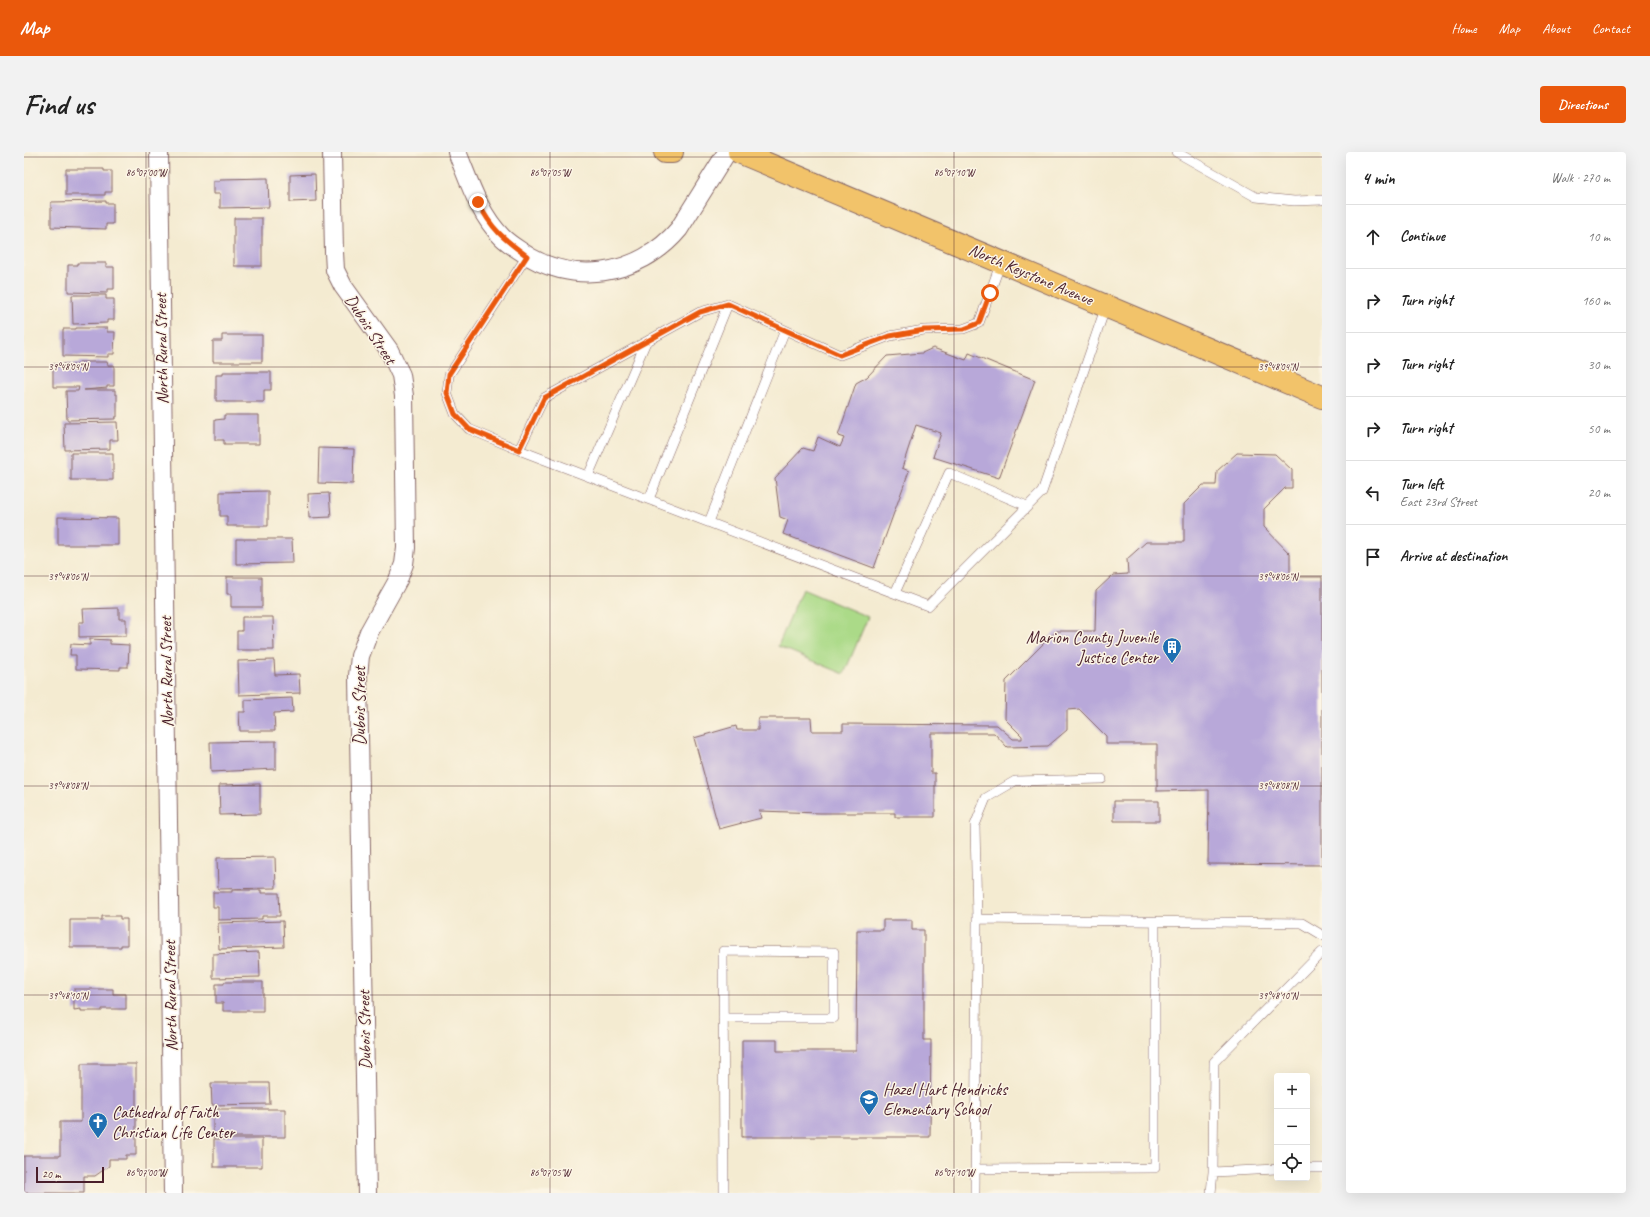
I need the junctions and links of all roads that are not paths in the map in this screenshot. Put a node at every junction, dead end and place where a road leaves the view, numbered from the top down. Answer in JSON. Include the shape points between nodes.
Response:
{"nodes":[{"id":1,"x":159,"y":152,"type":"edge"},
{"id":2,"x":332,"y":152,"type":"edge"},
{"id":3,"x":457,"y":152,"type":"edge"},
{"id":4,"x":665,"y":152,"type":"edge"},
{"id":5,"x":672,"y":152,"type":"edge"},
{"id":6,"x":727,"y":152,"type":"edge"},
{"id":7,"x":739,"y":152,"type":"edge"},
{"id":8,"x":1176,"y":152,"type":"edge"},
{"id":9,"x":1322,"y":200,"type":"edge"},
{"id":10,"x":527,"y":256,"type":"junction"},
{"id":11,"x":1001,"y":262,"type":"junction"},
{"id":12,"x":728,"y":304,"type":"junction"},
{"id":13,"x":1106,"y":306,"type":"junction"},
{"id":14,"x":785,"y":330,"type":"junction"},
{"id":15,"x":646,"y":342,"type":"junction"},
{"id":16,"x":1322,"y":397,"type":"edge"},
{"id":17,"x":519,"y":450,"type":"junction"},
{"id":18,"x":588,"y":476,"type":"junction"},
{"id":19,"x":649,"y":499,"type":"junction"},
{"id":20,"x":1027,"y":506,"type":"junction"},
{"id":21,"x":709,"y":522,"type":"junction"},
{"id":22,"x":895,"y":593,"type":"junction"},
{"id":23,"x":1102,"y":779,"type":"dead end"},
{"id":24,"x":976,"y":919,"type":"junction"},
{"id":25,"x":1155,"y":921,"type":"junction"},
{"id":26,"x":1322,"y":935,"type":"edge"},
{"id":27,"x":1322,"y":952,"type":"edge"},
{"id":28,"x":723,"y":1018,"type":"junction"},
{"id":29,"x":1310,"y":1168,"type":"edge"},
{"id":30,"x":1322,"y":1168,"type":"edge"},
{"id":31,"x":975,"y":1169,"type":"junction"},
{"id":32,"x":1274,"y":1169,"type":"edge"},
{"id":33,"x":1213,"y":1172,"type":"junction"},
{"id":34,"x":173,"y":1193,"type":"edge"},
{"id":35,"x":367,"y":1193,"type":"edge"},
{"id":36,"x":724,"y":1193,"type":"edge"},
{"id":37,"x":975,"y":1193,"type":"edge"},
{"id":38,"x":1212,"y":1193,"type":"edge"}],
"edges":[{"from":1,"to":34,"type":"street","name":"North Rural Street"},
{"from":2,"to":35,"type":"street","name":"Dubois Street","via":[[335,270],[343,286],[389,350],[401,375],[404,396],[404,564],[369,632],[360,656],[358,676]]},
{"from":3,"to":10,"type":"street","via":[[483,212],[502,237]]},
{"from":4,"to":5,"type":"main road"},
{"from":6,"to":10,"type":"street","via":[[679,229],[656,251],[628,266],[598,272],[577,272],[556,269]]},
{"from":7,"to":11,"type":"main road","name":"North Keystone Avenue"},
{"from":8,"to":9,"type":"lane","via":[[1256,197],[1294,201]]},
{"from":10,"to":17,"type":"lane","via":[[449,374],[447,393],[455,414],[469,429]]},
{"from":11,"to":13,"type":"main road","name":"North Keystone Avenue"},
{"from":11,"to":14,"type":"lane","via":[[979,323],[964,329],[924,330],[890,336],[840,355]]},
{"from":12,"to":14,"type":"lane"},
{"from":12,"to":15,"type":"lane","via":[[700,312]]},
{"from":12,"to":19,"type":"lane"},
{"from":13,"to":16,"type":"main road","name":"North Keystone Avenue"},
{"from":13,"to":20,"type":"lane","via":[[1042,492]]},
{"from":14,"to":21,"type":"lane"},
{"from":15,"to":17,"type":"lane","via":[[544,398]]},
{"from":15,"to":18,"type":"lane"},
{"from":17,"to":18,"type":"lane"},
{"from":18,"to":19,"type":"lane"},
{"from":19,"to":21,"type":"lane"},
{"from":20,"to":22,"type":"lane","via":[[928,606]]},
{"from":20,"to":22,"type":"lane","via":[[950,472]]},
{"from":21,"to":22,"type":"lane"},
{"from":23,"to":24,"type":"lane","via":[[1015,781],[986,798],[975,825]]},
{"from":24,"to":25,"type":"lane"},
{"from":24,"to":31,"type":"lane"},
{"from":25,"to":26,"type":"lane","via":[[1302,923]]},
{"from":25,"to":31,"type":"lane","via":[[1154,1168]]},
{"from":27,"to":33,"type":"lane","via":[[1214,1062]]},
{"from":28,"to":28,"type":"lane","via":[[723,951],[834,952],[834,1018]]},
{"from":28,"to":36,"type":"lane"},
{"from":29,"to":30,"type":"lane"},
{"from":31,"to":37,"type":"lane"},
{"from":32,"to":33,"type":"lane"},
{"from":33,"to":38,"type":"lane"}]}
